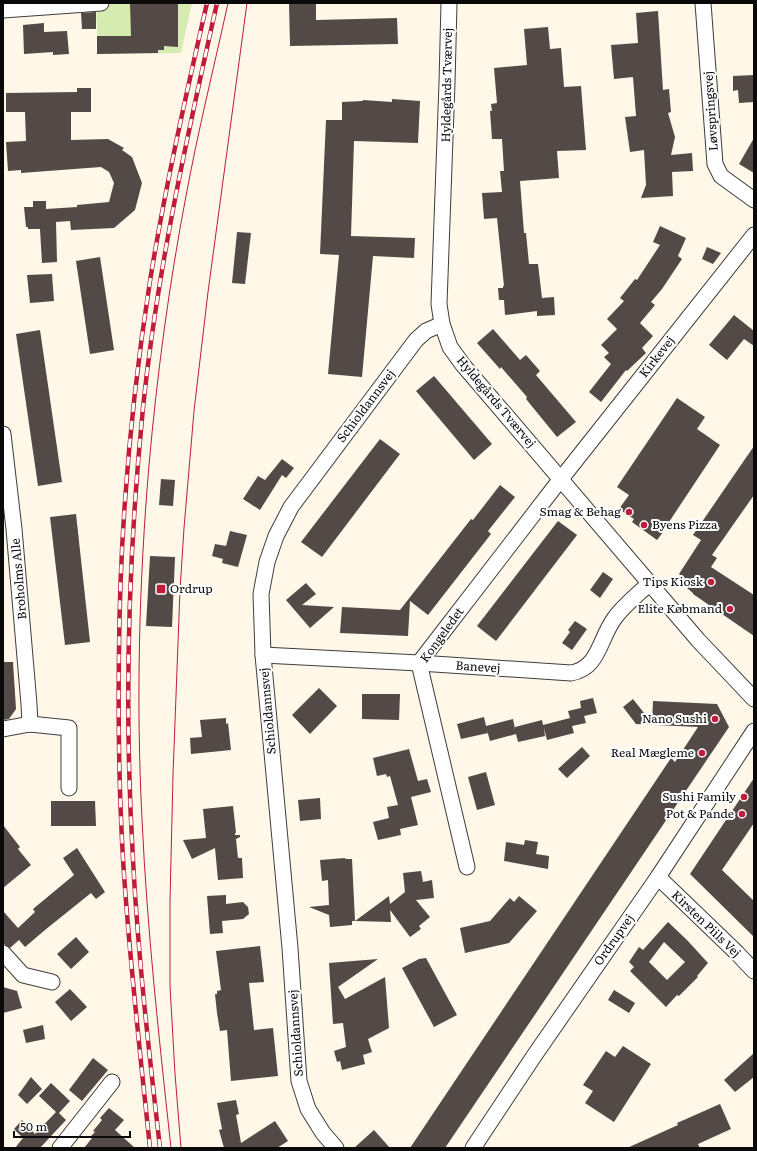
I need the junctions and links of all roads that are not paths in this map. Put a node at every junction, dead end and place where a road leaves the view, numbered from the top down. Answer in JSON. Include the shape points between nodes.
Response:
{"nodes":[{"id":1,"x":101,"y":3,"type":"edge"},
{"id":2,"x":448,"y":3,"type":"edge"},
{"id":3,"x":703,"y":3,"type":"edge"},
{"id":4,"x":3,"y":10,"type":"edge"},
{"id":5,"x":754,"y":200,"type":"edge"},
{"id":6,"x":754,"y":235,"type":"edge"},
{"id":7,"x":442,"y":324,"type":"junction"},
{"id":8,"x":3,"y":434,"type":"edge"},
{"id":9,"x":560,"y":479,"type":"junction"},
{"id":10,"x":649,"y":584,"type":"junction"},
{"id":11,"x":263,"y":655,"type":"junction"},
{"id":12,"x":419,"y":663,"type":"junction"},
{"id":13,"x":754,"y":699,"type":"edge"},
{"id":14,"x":30,"y":724,"type":"junction"},
{"id":15,"x":3,"y":729,"type":"edge"},
{"id":16,"x":754,"y":731,"type":"edge"},
{"id":17,"x":69,"y":788,"type":"dead end"},
{"id":18,"x":467,"y":867,"type":"dead end"},
{"id":19,"x":658,"y":877,"type":"junction"},
{"id":20,"x":3,"y":953,"type":"edge"},
{"id":21,"x":754,"y":971,"type":"edge"},
{"id":22,"x":52,"y":982,"type":"dead end"},
{"id":23,"x":112,"y":1082,"type":"dead end"},
{"id":24,"x":60,"y":1148,"type":"edge"},
{"id":25,"x":336,"y":1148,"type":"edge"},
{"id":26,"x":473,"y":1148,"type":"edge"}],
"edges":[{"from":1,"to":4,"type":"street"},
{"from":2,"to":7,"type":"street","name":"Hyldegårds Tværvej","via":[[439,304]]},
{"from":3,"to":5,"type":"street","name":"Løvspringsvej","via":[[715,164],[721,176]]},
{"from":6,"to":9,"type":"street","name":"Kirkevej"},
{"from":7,"to":9,"type":"street","name":"Hyldegårds Tværvej","via":[[450,347],[463,365]]},
{"from":7,"to":11,"type":"street","name":"Schioldannsvej","via":[[426,331],[416,340],[291,507],[276,536],[267,562],[261,594]]},
{"from":8,"to":14,"type":"street","name":"Broholms Alle","via":[[14,529]]},
{"from":9,"to":10,"type":"street","name":"Hyldegårds Tværvej"},
{"from":9,"to":12,"type":"street","name":"Kongeledet"},
{"from":10,"to":12,"type":"street","name":"Banevej","via":[[613,620],[592,662],[579,672]]},
{"from":10,"to":13,"type":"street","name":"Hyldegårds Tværvej"},
{"from":11,"to":12,"type":"street","name":"Banevej"},
{"from":11,"to":25,"type":"street","name":"Schioldannsvej","via":[[299,1080],[308,1109]]},
{"from":12,"to":18,"type":"street","name":"Kongeledet"},
{"from":14,"to":15,"type":"street"},
{"from":14,"to":17,"type":"street","via":[[69,728]]},
{"from":16,"to":19,"type":"street","name":"Ordrupvej"},
{"from":19,"to":21,"type":"street","name":"Kirsten Piils Vej"},
{"from":19,"to":26,"type":"street","name":"Ordrupvej"},
{"from":20,"to":22,"type":"street","via":[[23,975]]},
{"from":23,"to":24,"type":"street"}]}
